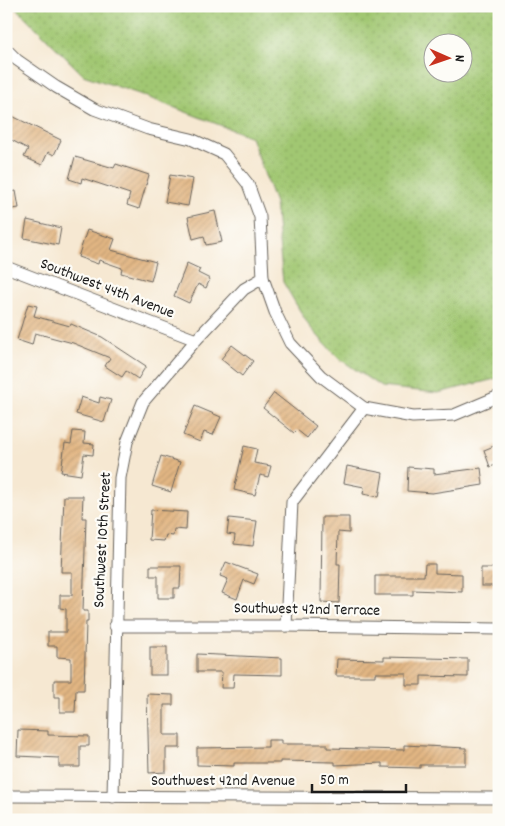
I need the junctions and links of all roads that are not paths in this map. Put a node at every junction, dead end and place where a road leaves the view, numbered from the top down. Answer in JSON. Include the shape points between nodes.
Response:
{"nodes":[{"id":1,"x":6,"y":49,"type":"edge"},
{"id":2,"x":6,"y":268,"type":"edge"},
{"id":3,"x":263,"y":278,"type":"junction"},
{"id":4,"x":196,"y":340,"type":"junction"},
{"id":5,"x":499,"y":396,"type":"edge"},
{"id":6,"x":364,"y":408,"type":"junction"},
{"id":7,"x":115,"y":626,"type":"junction"},
{"id":8,"x":286,"y":626,"type":"junction"},
{"id":9,"x":499,"y":629,"type":"edge"},
{"id":10,"x":6,"y":796,"type":"edge"},
{"id":11,"x":113,"y":797,"type":"junction"},
{"id":12,"x":499,"y":798,"type":"edge"}],
"edges":[{"from":1,"to":3,"type":"street","via":[[56,87],[94,109],[224,154],[248,184],[260,217]]},
{"from":2,"to":4,"type":"street","name":"Southwest 44th Avenue"},
{"from":3,"to":4,"type":"street","name":"Southwest 10th Street","via":[[244,289]]},
{"from":3,"to":6,"type":"street","via":[[290,343],[321,376]]},
{"from":4,"to":7,"type":"street","name":"Southwest 10th Street","via":[[143,402],[127,442],[120,478]]},
{"from":5,"to":6,"type":"street","via":[[454,415],[413,417]]},
{"from":6,"to":8,"type":"street","via":[[292,502]]},
{"from":7,"to":8,"type":"street","name":"Southwest 42nd Terrace"},
{"from":7,"to":11,"type":"street","name":"Southwest 10th Street"},
{"from":8,"to":9,"type":"street","name":"Southwest 42nd Terrace"},
{"from":10,"to":11,"type":"street","name":"Southwest 42nd Avenue"},
{"from":11,"to":12,"type":"street","name":"Southwest 42nd Avenue"}]}
